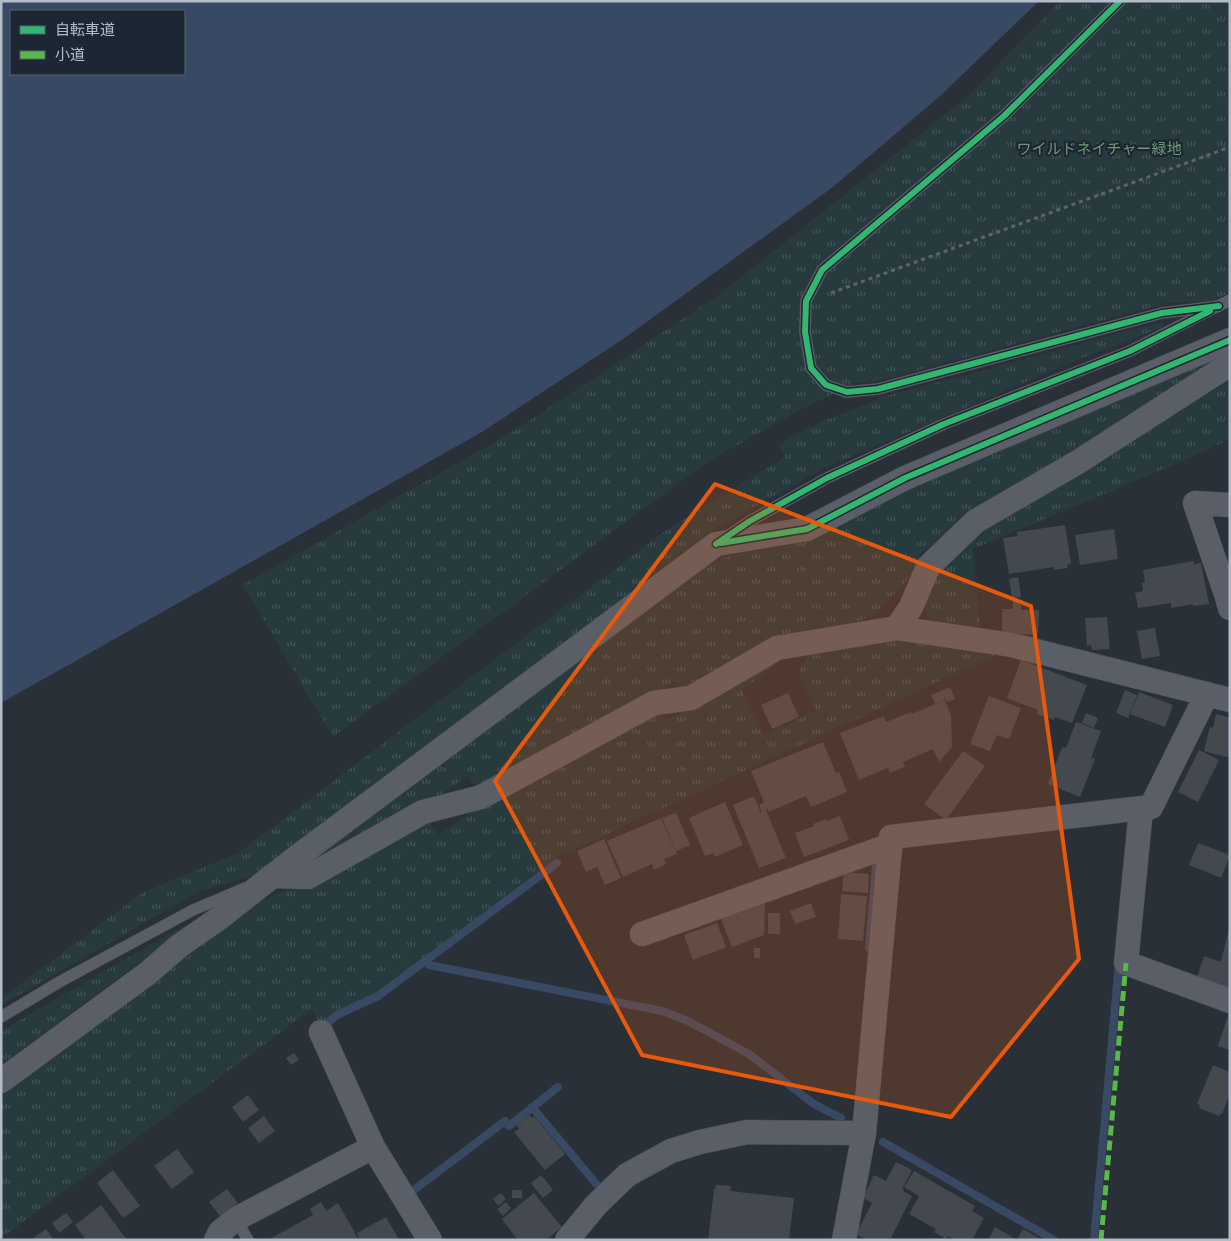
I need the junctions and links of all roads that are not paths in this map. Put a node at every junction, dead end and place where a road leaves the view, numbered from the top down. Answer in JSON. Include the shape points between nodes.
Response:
{"nodes":[{"id":1,"x":1120,"y":1,"type":"edge"},
{"id":2,"x":1230,"y":300,"type":"edge"},
{"id":3,"x":1219,"y":306,"type":"junction"},
{"id":4,"x":1230,"y":340,"type":"edge"},
{"id":5,"x":1230,"y":364,"type":"edge"},
{"id":6,"x":1230,"y":505,"type":"edge"},
{"id":7,"x":716,"y":544,"type":"junction"},
{"id":8,"x":1230,"y":608,"type":"edge"},
{"id":9,"x":898,"y":628,"type":"junction"},
{"id":10,"x":1219,"y":697,"type":"edge"},
{"id":11,"x":1140,"y":808,"type":"junction"},
{"id":12,"x":891,"y":844,"type":"junction"},
{"id":13,"x":272,"y":876,"type":"junction"},
{"id":14,"x":642,"y":934,"type":"dead end"},
{"id":15,"x":1230,"y":1001,"type":"edge"},
{"id":16,"x":1,"y":1016,"type":"edge"},
{"id":17,"x":321,"y":1032,"type":"dead end"},
{"id":18,"x":1,"y":1081,"type":"edge"},
{"id":19,"x":864,"y":1133,"type":"junction"},
{"id":20,"x":373,"y":1147,"type":"junction"},
{"id":21,"x":236,"y":1219,"type":"junction"},
{"id":22,"x":216,"y":1240,"type":"edge"},
{"id":23,"x":248,"y":1240,"type":"edge"},
{"id":24,"x":430,"y":1240,"type":"edge"},
{"id":25,"x":567,"y":1240,"type":"edge"},
{"id":26,"x":844,"y":1240,"type":"edge"}],
"edges":[{"from":1,"to":3,"type":"lane","via":[[1004,116],[822,270],[806,301],[805,332],[811,368],[826,384],[848,392],[878,389],[1162,313]]},
{"from":2,"to":3,"type":"lane"},
{"from":3,"to":7,"type":"lane","via":[[1130,351],[944,424],[827,478]]},
{"from":4,"to":7,"type":"street","via":[[905,478],[808,529]]},
{"from":5,"to":9,"type":"street","via":[[1078,462],[976,521],[928,567]]},
{"from":6,"to":8,"type":"street","via":[[1195,503]]},
{"from":7,"to":13,"type":"street"},
{"from":9,"to":10,"type":"street","via":[[1012,645]]},
{"from":9,"to":13,"type":"street","via":[[777,648],[691,698],[654,703],[481,797],[423,812],[308,877]]},
{"from":10,"to":11,"type":"street","via":[[1151,807]]},
{"from":11,"to":12,"type":"street","via":[[891,837]]},
{"from":11,"to":15,"type":"street","via":[[1126,964]]},
{"from":12,"to":14,"type":"street"},
{"from":12,"to":19,"type":"street"},
{"from":13,"to":16,"type":"lane","via":[[193,910]]},
{"from":13,"to":18,"type":"street","via":[[148,973]]},
{"from":17,"to":20,"type":"street"},
{"from":19,"to":25,"type":"street","via":[[747,1132],[671,1151],[627,1175]]},
{"from":19,"to":26,"type":"street"},
{"from":20,"to":21,"type":"street"},
{"from":20,"to":24,"type":"street"},
{"from":21,"to":22,"type":"street","via":[[220,1232]]},
{"from":21,"to":23,"type":"lane"}]}
